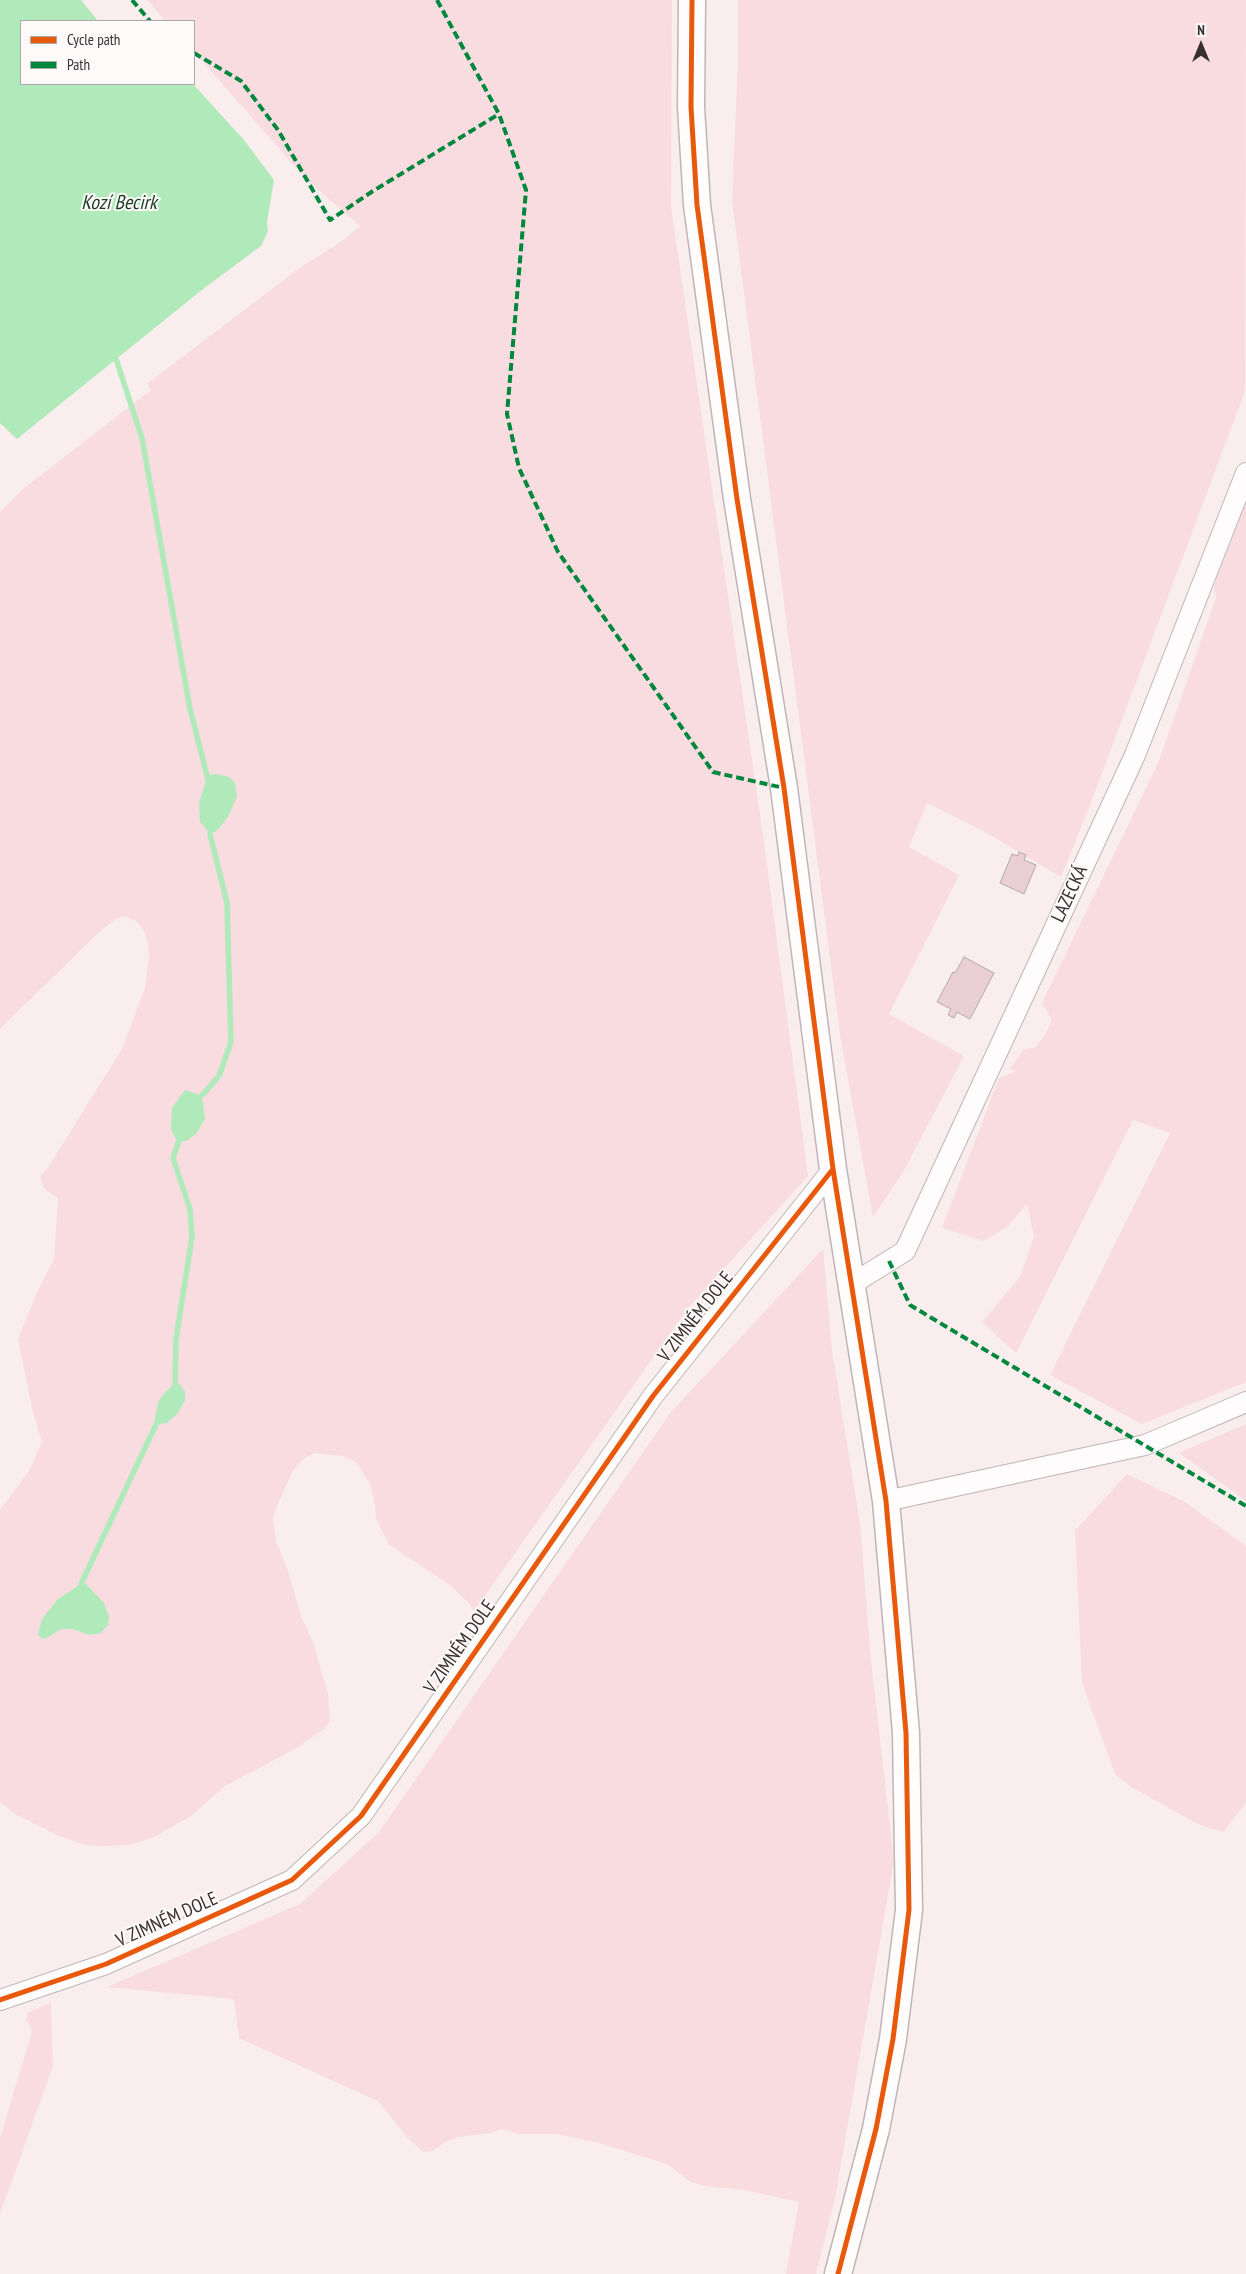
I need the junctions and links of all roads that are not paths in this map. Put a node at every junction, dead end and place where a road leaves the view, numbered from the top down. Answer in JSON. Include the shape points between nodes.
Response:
{"nodes":[{"id":1,"x":692,"y":0,"type":"edge"},
{"id":2,"x":1246,"y":473,"type":"edge"},
{"id":3,"x":832,"y":1169,"type":"junction"},
{"id":4,"x":852,"y":1284,"type":"junction"},
{"id":5,"x":1246,"y":1402,"type":"edge"},
{"id":6,"x":886,"y":1501,"type":"junction"},
{"id":7,"x":0,"y":2000,"type":"edge"},
{"id":8,"x":838,"y":2274,"type":"edge"}],
"edges":[{"from":1,"to":3,"type":"street","via":[[692,107],[697,204],[737,499],[784,788]]},
{"from":2,"to":4,"type":"street","name":"LAZECKÁ","via":[[1135,755],[905,1251]]},
{"from":3,"to":4,"type":"street"},
{"from":3,"to":7,"type":"street","name":"V ZIMNÉM DOLE","via":[[653,1396],[361,1816],[292,1880],[106,1964]]},
{"from":4,"to":6,"type":"street"},
{"from":5,"to":6,"type":"street","via":[[1145,1444]]},
{"from":6,"to":8,"type":"street","via":[[906,1734],[909,1910],[893,2040],[876,2129]]}]}
